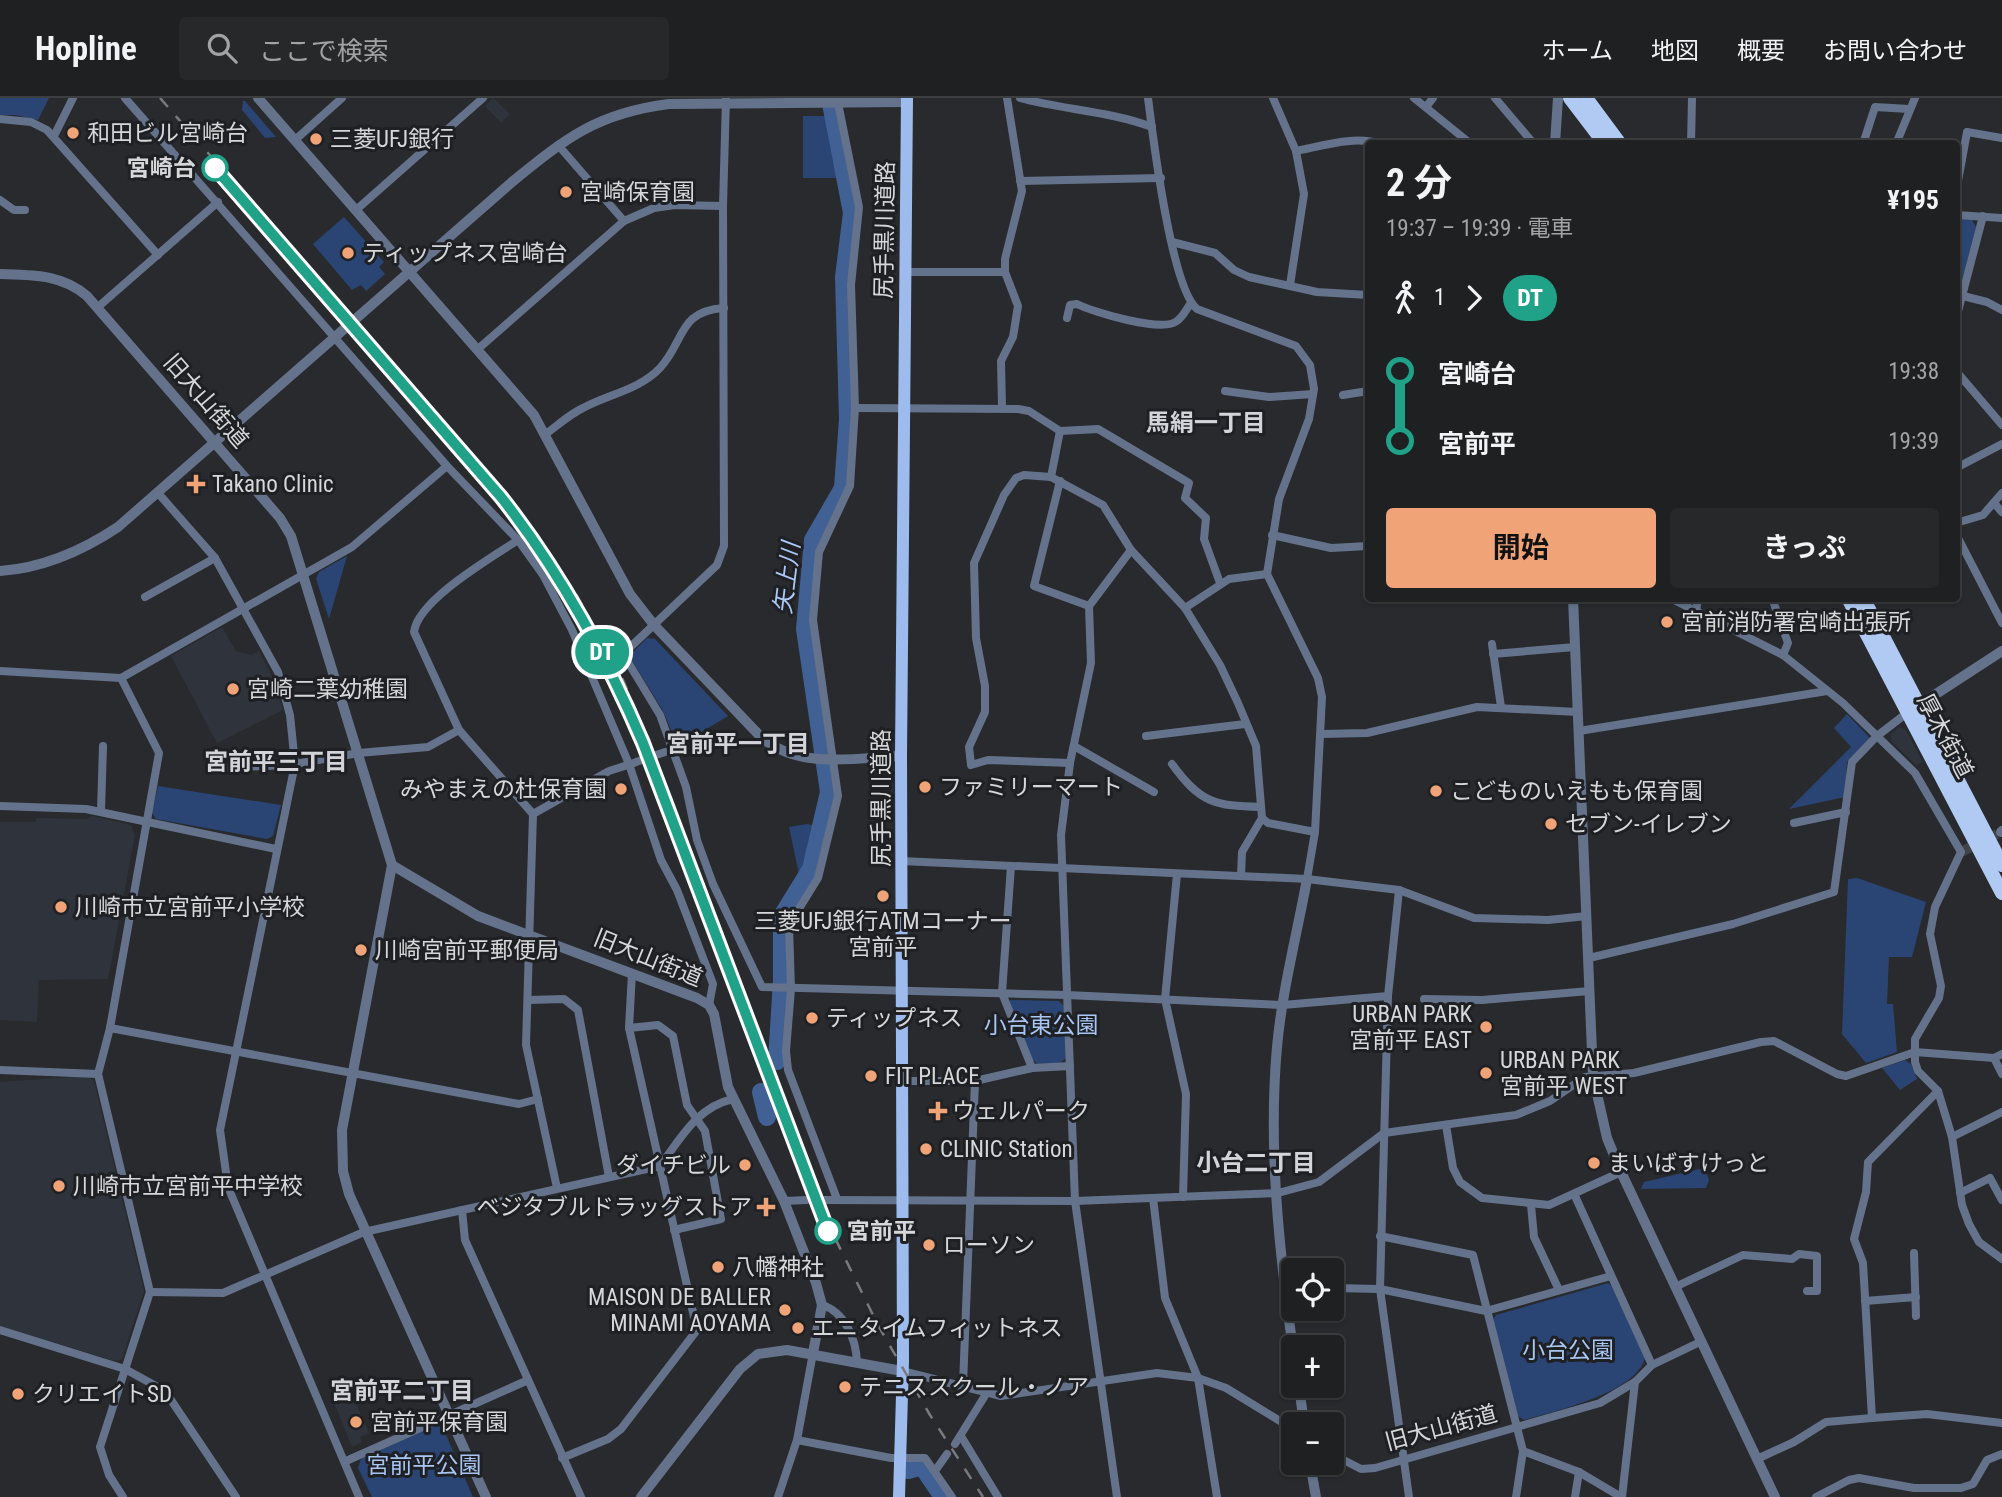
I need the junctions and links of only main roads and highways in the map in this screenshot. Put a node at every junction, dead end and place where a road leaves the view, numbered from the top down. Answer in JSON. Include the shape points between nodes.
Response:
{"nodes":[{"id":1,"x":1570,"y":98,"type":"edge"},
{"id":2,"x":1586,"y":98,"type":"edge"},
{"id":3,"x":908,"y":100,"type":"edge"},
{"id":4,"x":1602,"y":140,"type":"edge"},
{"id":5,"x":1617,"y":140,"type":"edge"},
{"id":6,"x":1851,"y":602,"type":"edge"},
{"id":7,"x":1865,"y":602,"type":"edge"},
{"id":8,"x":1913,"y":709,"type":"junction"},
{"id":9,"x":2002,"y":865,"type":"edge"},
{"id":10,"x":2002,"y":893,"type":"edge"},
{"id":11,"x":899,"y":1497,"type":"edge"}],
"edges":[{"from":1,"to":4,"type":"highway"},
{"from":2,"to":5,"type":"highway"},
{"from":3,"to":11,"type":"main road","name":"尻手黒川道路"},
{"from":6,"to":8,"type":"highway","name":"厚木街道"},
{"from":7,"to":8,"type":"highway","name":"厚木街道"},
{"from":8,"to":9,"type":"highway","name":"厚木街道"},
{"from":8,"to":10,"type":"highway","name":"厚木街道"}]}
